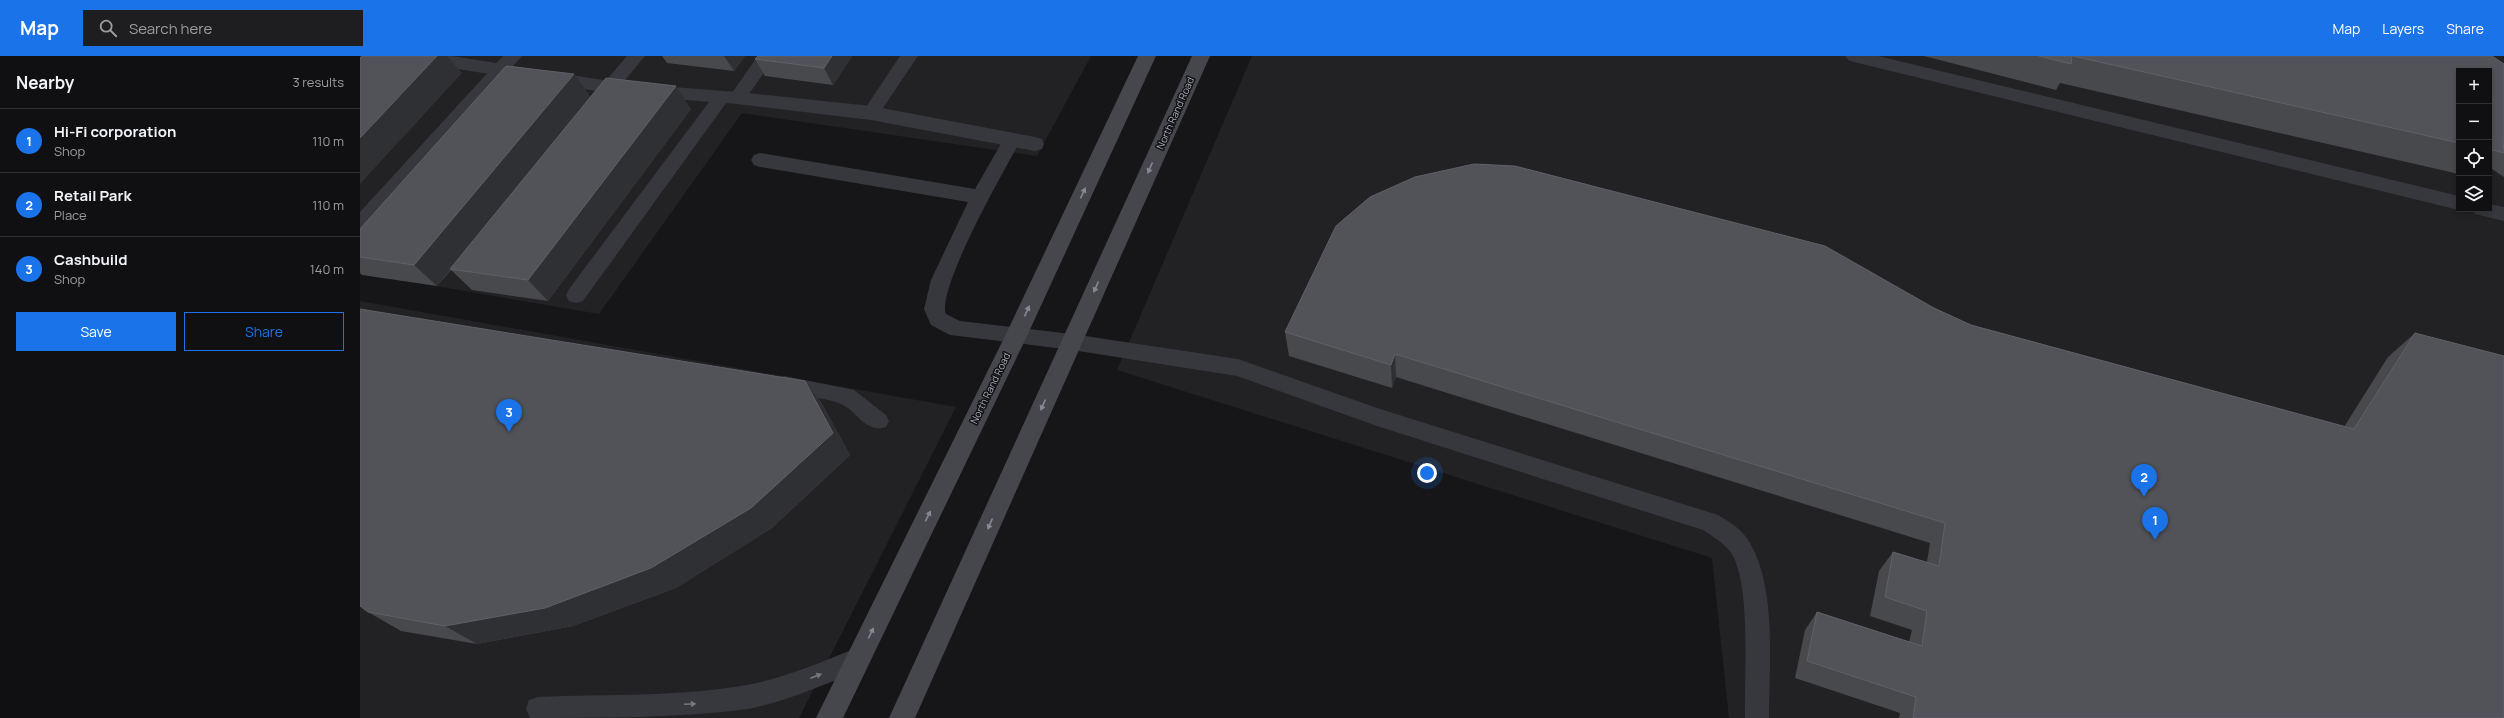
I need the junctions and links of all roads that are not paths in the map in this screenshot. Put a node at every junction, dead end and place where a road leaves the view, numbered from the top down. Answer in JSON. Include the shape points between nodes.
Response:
{"nodes":[{"id":1,"x":413,"y":56,"type":"edge"},
{"id":2,"x":513,"y":56,"type":"edge"},
{"id":3,"x":636,"y":56,"type":"edge"},
{"id":4,"x":767,"y":56,"type":"edge"},
{"id":5,"x":909,"y":56,"type":"edge"},
{"id":6,"x":1147,"y":56,"type":"edge"},
{"id":7,"x":1201,"y":56,"type":"edge"},
{"id":8,"x":1854,"y":56,"type":"edge"},
{"id":9,"x":499,"y":71,"type":"junction"},
{"id":10,"x":616,"y":88,"type":"junction"},
{"id":11,"x":729,"y":98,"type":"junction"},
{"id":12,"x":607,"y":107,"type":"edge"},
{"id":13,"x":871,"y":113,"type":"junction"},
{"id":14,"x":1012,"y":140,"type":"junction"},
{"id":15,"x":1035,"y":144,"type":"dead end"},
{"id":16,"x":760,"y":160,"type":"dead end"},
{"id":17,"x":980,"y":197,"type":"junction"},
{"id":18,"x":2456,"y":203,"type":"edge"},
{"id":19,"x":2492,"y":211,"type":"edge"},
{"id":20,"x":2504,"y":214,"type":"edge"},
{"id":21,"x":360,"y":224,"type":"edge"},
{"id":22,"x":576,"y":295,"type":"dead end"},
{"id":23,"x":1016,"y":336,"type":"junction"},
{"id":24,"x":1072,"y":342,"type":"junction"},
{"id":25,"x":768,"y":382,"type":"edge"},
{"id":26,"x":878,"y":421,"type":"dead end"},
{"id":27,"x":857,"y":660,"type":"junction"},
{"id":28,"x":623,"y":707,"type":"junction"},
{"id":29,"x":538,"y":709,"type":"dead end"},
{"id":30,"x":663,"y":718,"type":"edge"},
{"id":31,"x":829,"y":718,"type":"edge"},
{"id":32,"x":902,"y":718,"type":"edge"},
{"id":33,"x":1758,"y":718,"type":"edge"}],
"edges":[{"from":1,"to":9,"type":"street"},
{"from":2,"to":9,"type":"lane"},
{"from":3,"to":10,"type":"lane"},
{"from":4,"to":11,"type":"lane"},
{"from":5,"to":13,"type":"lane"},
{"from":23,"to":6,"type":"main road","name":"North Rand Road","one_way":true},
{"from":7,"to":24,"type":"main road","name":"North Rand Road","one_way":true},
{"from":8,"to":18,"type":"lane"},
{"from":9,"to":10,"type":"street"},
{"from":9,"to":21,"type":"lane"},
{"from":10,"to":11,"type":"street"},
{"from":10,"to":12,"type":"lane"},
{"from":11,"to":13,"type":"street"},
{"from":11,"to":22,"type":"lane"},
{"from":13,"to":14,"type":"street"},
{"from":14,"to":15,"type":"street"},
{"from":14,"to":17,"type":"lane"},
{"from":16,"to":17,"type":"lane"},
{"from":17,"to":23,"type":"lane","via":[[941,280],[934,309],[938,319],[957,329]]},
{"from":19,"to":20,"type":"lane"},
{"from":23,"to":24,"type":"lane"},
{"from":27,"to":23,"type":"main road","name":"North Rand Road","one_way":true},
{"from":24,"to":32,"type":"main road","name":"North Rand Road","one_way":true},
{"from":24,"to":33,"type":"lane","via":[[1238,368],[1377,417],[1710,522],[1730,536],[1742,550],[1753,588]]},
{"from":25,"to":26,"type":"lane","via":[[847,396]]},
{"from":28,"to":27,"type":"lane","one_way":true,"via":[[696,704],[747,697],[781,689]]},
{"from":27,"to":31,"type":"main road","name":"North Rand Road"},
{"from":28,"to":29,"type":"lane"},
{"from":28,"to":30,"type":"lane"}]}
